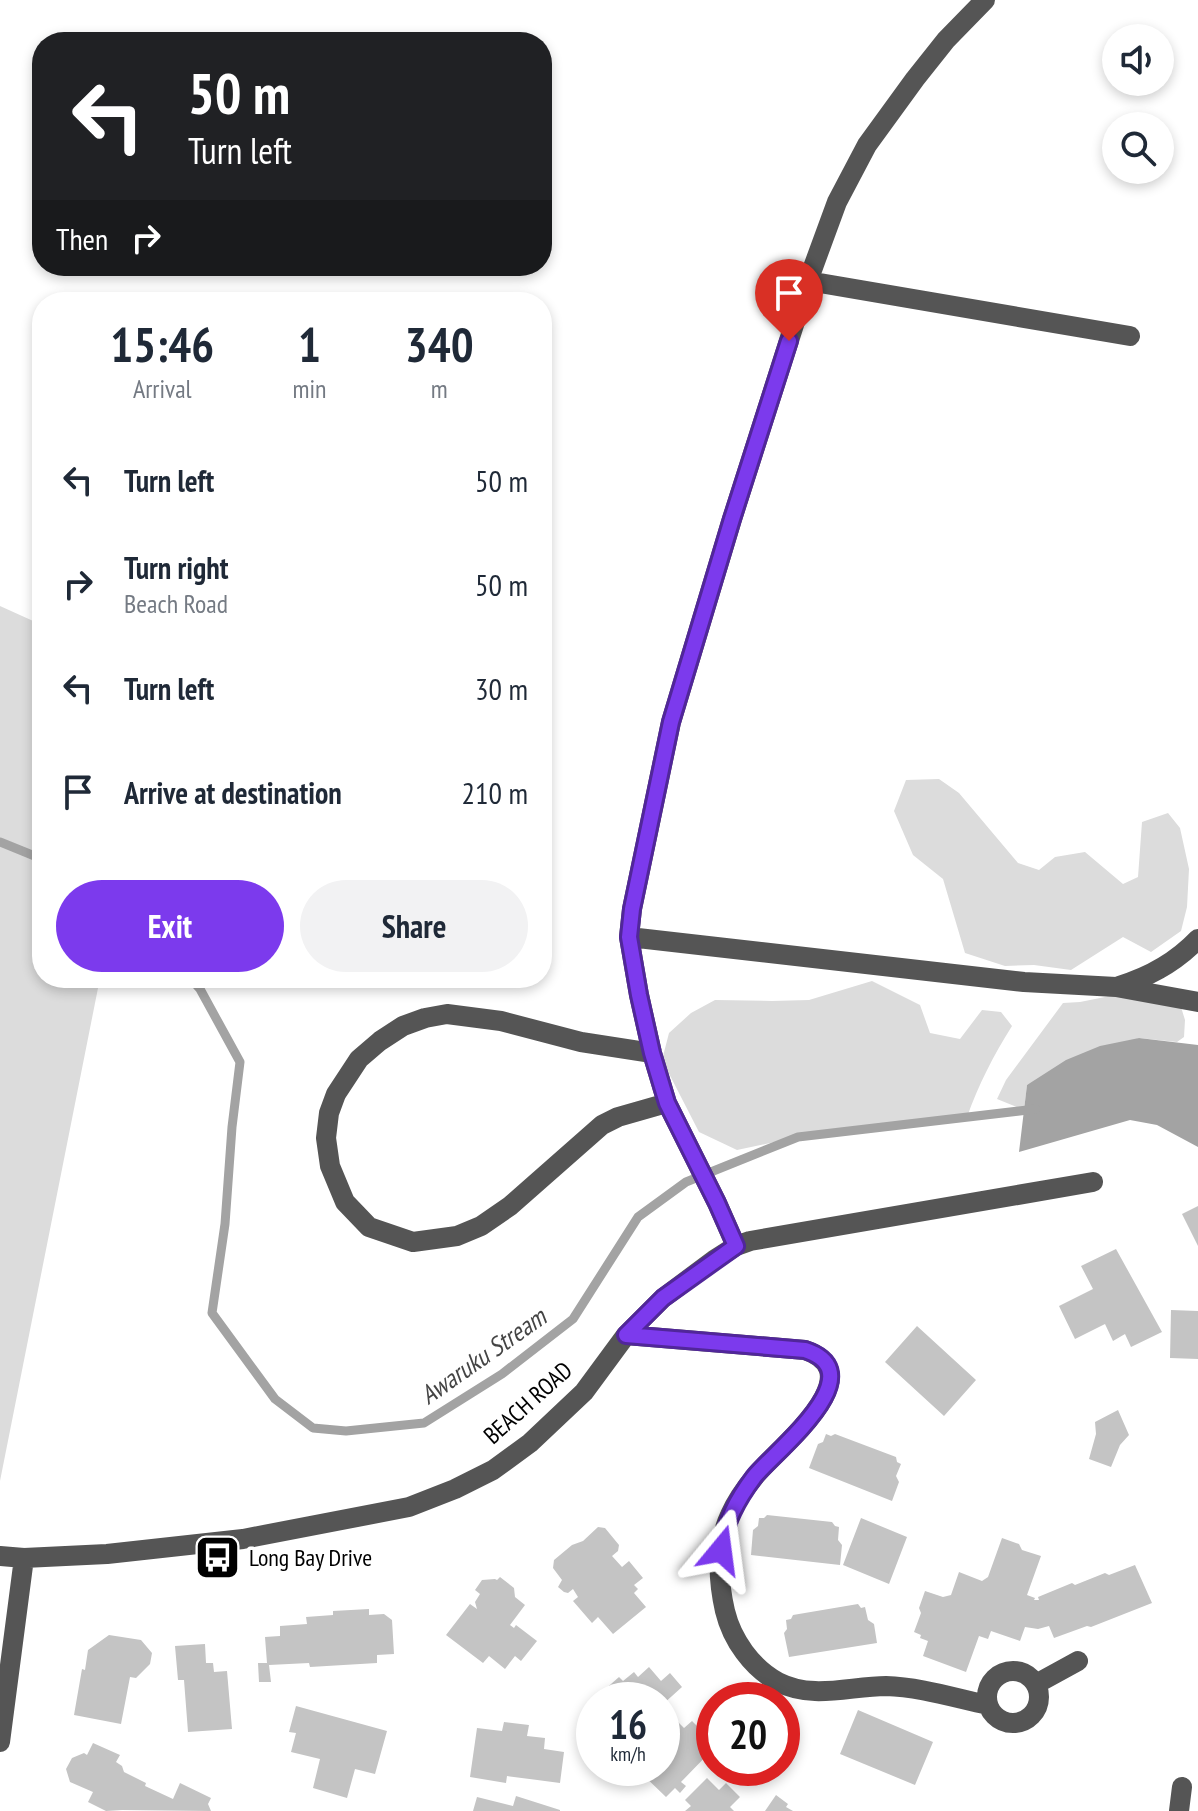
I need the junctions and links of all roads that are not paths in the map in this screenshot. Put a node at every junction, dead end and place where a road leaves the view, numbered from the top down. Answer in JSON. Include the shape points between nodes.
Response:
{"nodes":[{"id":1,"x":985,"y":0,"type":"edge"},
{"id":2,"x":808,"y":281,"type":"junction"},
{"id":3,"x":1130,"y":336,"type":"dead end"},
{"id":4,"x":629,"y":937,"type":"junction"},
{"id":5,"x":1198,"y":939,"type":"edge"},
{"id":6,"x":1116,"y":987,"type":"junction"},
{"id":7,"x":1198,"y":1002,"type":"edge"},
{"id":8,"x":652,"y":1053,"type":"junction"},
{"id":9,"x":667,"y":1103,"type":"junction"},
{"id":10,"x":1093,"y":1182,"type":"dead end"},
{"id":11,"x":736,"y":1246,"type":"junction"},
{"id":12,"x":626,"y":1335,"type":"junction"},
{"id":13,"x":0,"y":1556,"type":"edge"},
{"id":14,"x":24,"y":1558,"type":"junction"},
{"id":15,"x":1078,"y":1661,"type":"dead end"},
{"id":16,"x":1036,"y":1684,"type":"junction"},
{"id":17,"x":988,"y":1705,"type":"junction"},
{"id":18,"x":0,"y":1742,"type":"edge"},
{"id":19,"x":1182,"y":1787,"type":"dead end"},
{"id":20,"x":1179,"y":1811,"type":"edge"}],
"edges":[{"from":1,"to":2,"type":"street","via":[[946,40],[867,145],[837,202]]},
{"from":2,"to":3,"type":"street"},
{"from":2,"to":4,"type":"street","via":[[671,722]]},
{"from":4,"to":6,"type":"street","via":[[1024,982]]},
{"from":4,"to":8,"type":"street"},
{"from":5,"to":6,"type":"street","via":[[1153,973]]},
{"from":6,"to":7,"type":"street"},
{"from":8,"to":9,"type":"street"},
{"from":8,"to":9,"type":"street","via":[[501,1021],[447,1014],[425,1018],[380,1041],[346,1077],[329,1113],[330,1166],[345,1202],[369,1227],[413,1242],[457,1236],[510,1206],[602,1125]]},
{"from":9,"to":11,"type":"street"},
{"from":10,"to":11,"type":"street","name":"BEACH ROAD"},
{"from":11,"to":12,"type":"street","name":"BEACH ROAD","via":[[663,1298]]},
{"from":12,"to":14,"type":"street","name":"BEACH ROAD","via":[[584,1392],[530,1443],[493,1470],[409,1507],[243,1539]]},
{"from":12,"to":17,"type":"street","via":[[805,1350],[826,1362],[829,1387],[819,1407],[756,1474],[724,1530],[722,1597],[731,1630],[748,1657],[778,1682],[797,1689],[886,1686]]},
{"from":13,"to":14,"type":"street","name":"BEACH ROAD"},
{"from":14,"to":18,"type":"street"},
{"from":15,"to":16,"type":"street"},
{"from":16,"to":17,"type":"street","via":[[1023,1673],[1006,1671],[991,1681]]},
{"from":16,"to":17,"type":"street","via":[[1039,1701],[1023,1721],[998,1719]]},
{"from":19,"to":20,"type":"street"}]}
